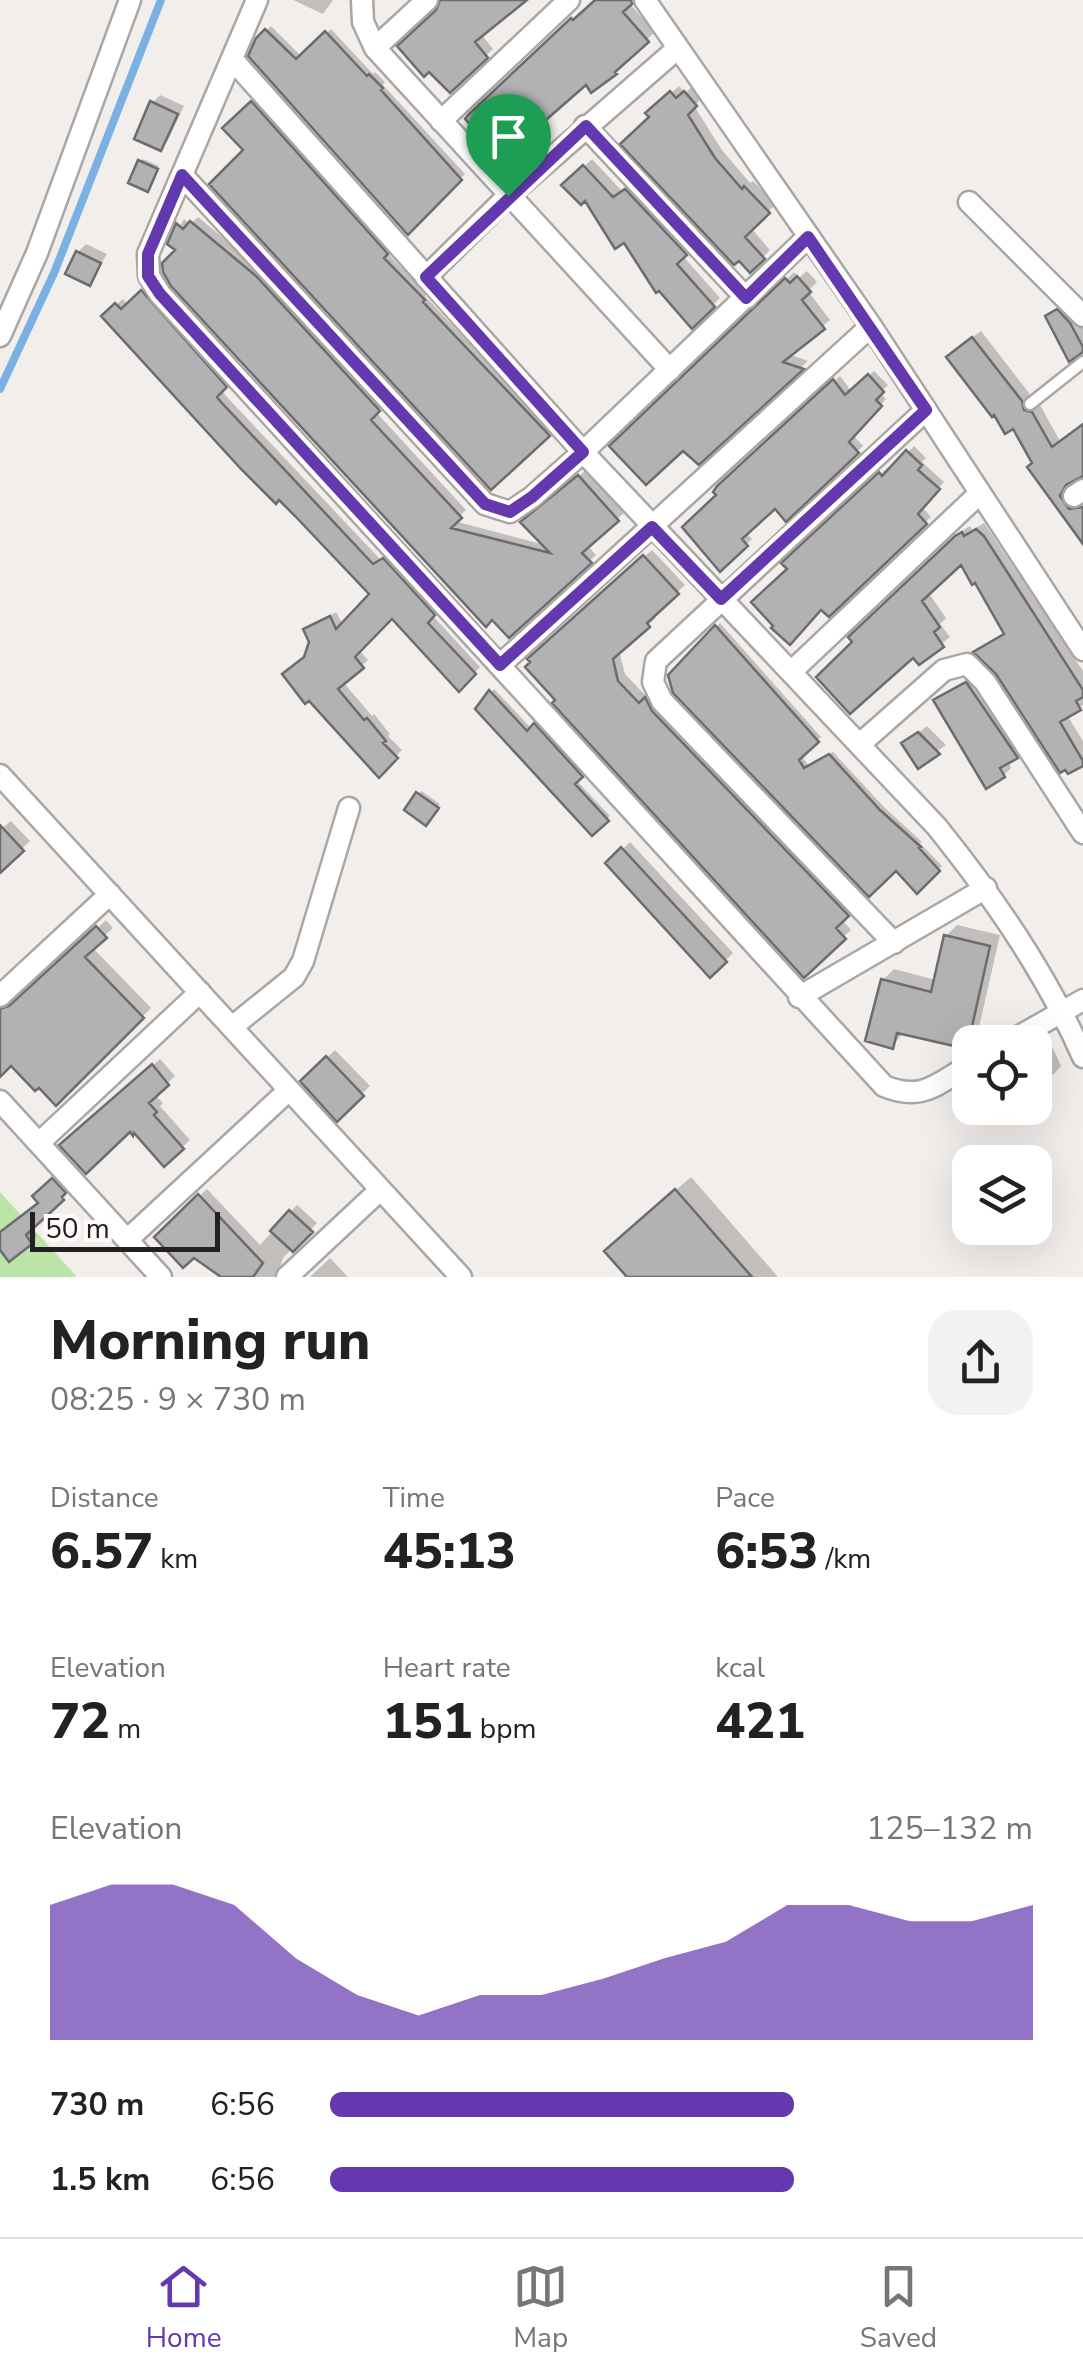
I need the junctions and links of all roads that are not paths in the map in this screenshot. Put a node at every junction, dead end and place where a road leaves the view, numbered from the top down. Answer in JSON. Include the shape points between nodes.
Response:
{"nodes":[{"id":1,"x":130,"y":0,"type":"edge"},
{"id":2,"x":257,"y":0,"type":"edge"},
{"id":3,"x":362,"y":0,"type":"edge"},
{"id":4,"x":427,"y":0,"type":"edge"},
{"id":5,"x":568,"y":0,"type":"edge"},
{"id":6,"x":644,"y":0,"type":"edge"},
{"id":7,"x":374,"y":48,"type":"junction"},
{"id":8,"x":678,"y":48,"type":"junction"},
{"id":9,"x":232,"y":59,"type":"junction"},
{"id":10,"x":440,"y":121,"type":"junction"},
{"id":11,"x":586,"y":126,"type":"junction"},
{"id":12,"x":182,"y":175,"type":"junction"},
{"id":13,"x":508,"y":196,"type":"junction"},
{"id":14,"x":968,"y":202,"type":"dead end"},
{"id":15,"x":808,"y":237,"type":"junction"},
{"id":16,"x":426,"y":277,"type":"junction"},
{"id":17,"x":746,"y":298,"type":"junction"},
{"id":18,"x":1083,"y":316,"type":"edge"},
{"id":19,"x":871,"y":326,"type":"junction"},
{"id":20,"x":0,"y":336,"type":"edge"},
{"id":21,"x":1083,"y":362,"type":"edge"},
{"id":22,"x":670,"y":370,"type":"junction"},
{"id":23,"x":1030,"y":404,"type":"dead end"},
{"id":24,"x":926,"y":410,"type":"junction"},
{"id":25,"x":583,"y":452,"type":"junction"},
{"id":26,"x":980,"y":493,"type":"junction"},
{"id":27,"x":652,"y":527,"type":"junction"},
{"id":28,"x":721,"y":599,"type":"junction"},
{"id":29,"x":1083,"y":650,"type":"edge"},
{"id":30,"x":500,"y":665,"type":"junction"},
{"id":31,"x":791,"y":672,"type":"junction"},
{"id":32,"x":860,"y":744,"type":"junction"},
{"id":33,"x":0,"y":775,"type":"edge"},
{"id":34,"x":16,"y":792,"type":"junction"},
{"id":35,"x":0,"y":808,"type":"edge"},
{"id":36,"x":348,"y":808,"type":"dead end"},
{"id":37,"x":1083,"y":833,"type":"edge"},
{"id":38,"x":986,"y":888,"type":"junction"},
{"id":39,"x":110,"y":894,"type":"junction"},
{"id":40,"x":894,"y":943,"type":"junction"},
{"id":41,"x":200,"y":992,"type":"junction"},
{"id":42,"x":0,"y":996,"type":"edge"},
{"id":43,"x":799,"y":996,"type":"junction"},
{"id":44,"x":1083,"y":1000,"type":"edge"},
{"id":45,"x":1063,"y":1012,"type":"junction"},
{"id":46,"x":1040,"y":1025,"type":"edge"},
{"id":47,"x":232,"y":1027,"type":"junction"},
{"id":48,"x":1083,"y":1057,"type":"edge"},
{"id":49,"x":952,"y":1075,"type":"edge"},
{"id":50,"x":289,"y":1090,"type":"junction"},
{"id":51,"x":0,"y":1101,"type":"edge"},
{"id":52,"x":40,"y":1142,"type":"junction"},
{"id":53,"x":380,"y":1190,"type":"junction"},
{"id":54,"x":127,"y":1240,"type":"junction"},
{"id":55,"x":161,"y":1277,"type":"edge"},
{"id":56,"x":287,"y":1277,"type":"edge"},
{"id":57,"x":461,"y":1277,"type":"edge"}],
"edges":[{"from":1,"to":20,"type":"street"},
{"from":2,"to":9,"type":"street"},
{"from":3,"to":7,"type":"street"},
{"from":4,"to":7,"type":"street"},
{"from":5,"to":10,"type":"street"},
{"from":6,"to":8,"type":"street"},
{"from":7,"to":10,"type":"street"},
{"from":8,"to":11,"type":"street"},
{"from":8,"to":15,"type":"street"},
{"from":9,"to":12,"type":"street"},
{"from":9,"to":16,"type":"street"},
{"from":10,"to":13,"type":"street"},
{"from":11,"to":13,"type":"street"},
{"from":11,"to":17,"type":"street"},
{"from":12,"to":25,"type":"street","via":[[485,504],[510,512]]},
{"from":12,"to":30,"type":"street","via":[[148,254],[148,276]]},
{"from":13,"to":16,"type":"street"},
{"from":13,"to":22,"type":"street"},
{"from":14,"to":18,"type":"street"},
{"from":15,"to":17,"type":"street"},
{"from":15,"to":19,"type":"street"},
{"from":16,"to":25,"type":"street"},
{"from":17,"to":22,"type":"street"},
{"from":19,"to":24,"type":"street"},
{"from":19,"to":27,"type":"street"},
{"from":21,"to":23,"type":"lane"},
{"from":22,"to":25,"type":"street"},
{"from":24,"to":26,"type":"street"},
{"from":24,"to":28,"type":"street"},
{"from":25,"to":27,"type":"street"},
{"from":26,"to":29,"type":"street"},
{"from":26,"to":31,"type":"street"},
{"from":27,"to":28,"type":"street"},
{"from":27,"to":30,"type":"street"},
{"from":28,"to":31,"type":"street"},
{"from":28,"to":40,"type":"street","via":[[656,662],[653,682],[662,702]]},
{"from":30,"to":43,"type":"street"},
{"from":31,"to":32,"type":"street"},
{"from":32,"to":37,"type":"street","via":[[944,670],[967,664]]},
{"from":32,"to":38,"type":"street"},
{"from":33,"to":34,"type":"street"},
{"from":34,"to":35,"type":"street"},
{"from":34,"to":39,"type":"street"},
{"from":36,"to":47,"type":"street","via":[[303,961],[294,977]]},
{"from":38,"to":40,"type":"street"},
{"from":38,"to":45,"type":"street"},
{"from":39,"to":41,"type":"street"},
{"from":39,"to":42,"type":"street"},
{"from":40,"to":43,"type":"street"},
{"from":41,"to":47,"type":"street"},
{"from":41,"to":52,"type":"street"},
{"from":43,"to":49,"type":"street","via":[[884,1086],[906,1094]]},
{"from":44,"to":45,"type":"street"},
{"from":45,"to":46,"type":"street"},
{"from":45,"to":48,"type":"street"},
{"from":47,"to":50,"type":"street"},
{"from":50,"to":53,"type":"street"},
{"from":50,"to":54,"type":"street"},
{"from":51,"to":52,"type":"street"},
{"from":52,"to":54,"type":"street"},
{"from":53,"to":56,"type":"street"},
{"from":53,"to":57,"type":"street"},
{"from":54,"to":55,"type":"street"}]}
